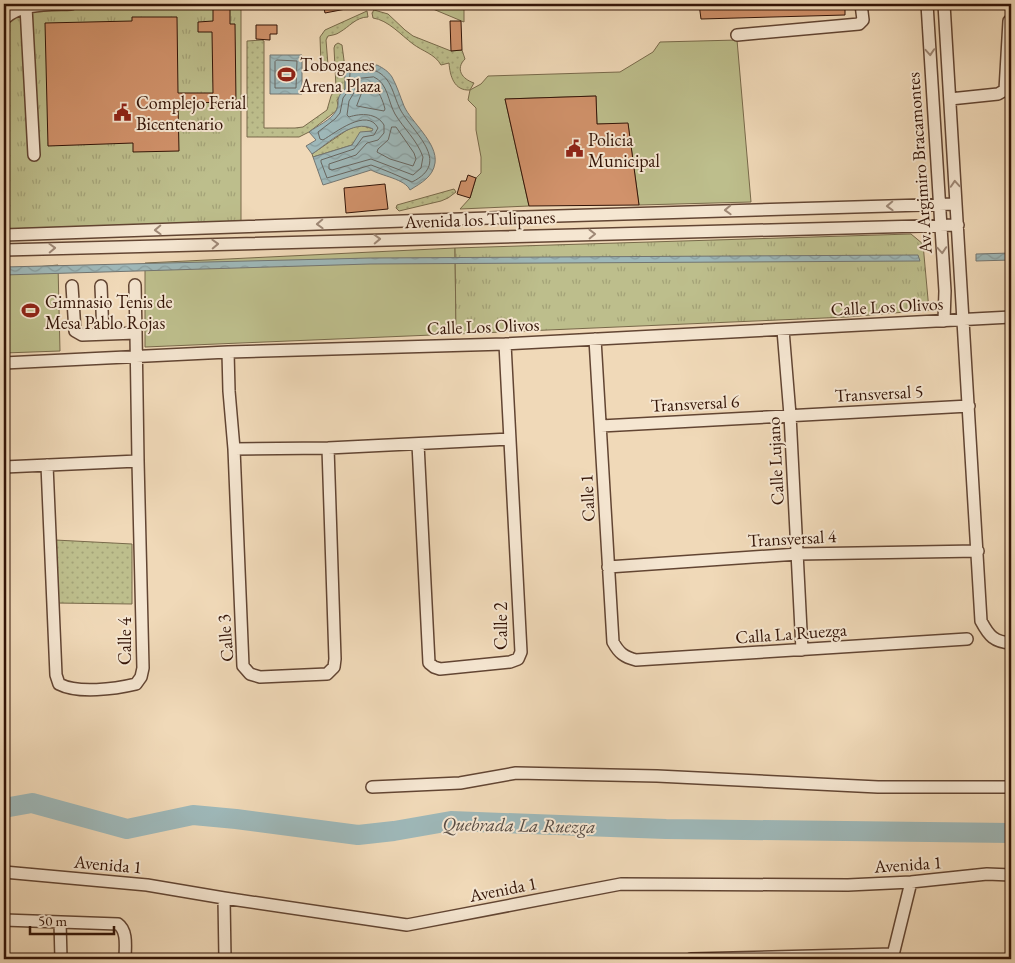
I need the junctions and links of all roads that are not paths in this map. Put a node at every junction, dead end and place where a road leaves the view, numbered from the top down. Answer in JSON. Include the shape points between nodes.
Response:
{"nodes":[{"id":1,"x":71,"y":4,"type":"edge"},
{"id":2,"x":862,"y":4,"type":"edge"},
{"id":3,"x":927,"y":4,"type":"edge"},
{"id":4,"x":944,"y":4,"type":"edge"},
{"id":5,"x":26,"y":7,"type":"junction"},
{"id":6,"x":4,"y":19,"type":"edge"},
{"id":7,"x":1009,"y":21,"type":"dead end"},
{"id":8,"x":737,"y":35,"type":"dead end"},
{"id":9,"x":950,"y":99,"type":"junction"},
{"id":10,"x":34,"y":155,"type":"dead end"},
{"id":11,"x":939,"y":204,"type":"junction"},
{"id":12,"x":956,"y":204,"type":"junction"},
{"id":13,"x":557,"y":216,"type":"junction"},
{"id":14,"x":940,"y":225,"type":"junction"},
{"id":15,"x":958,"y":225,"type":"junction"},
{"id":16,"x":557,"y":234,"type":"junction"},
{"id":17,"x":4,"y":236,"type":"edge"},
{"id":18,"x":4,"y":250,"type":"edge"},
{"id":19,"x":135,"y":285,"type":"dead end"},
{"id":20,"x":72,"y":286,"type":"dead end"},
{"id":21,"x":101,"y":286,"type":"dead end"},
{"id":22,"x":1011,"y":317,"type":"edge"},
{"id":23,"x":963,"y":320,"type":"junction"},
{"id":24,"x":944,"y":321,"type":"junction"},
{"id":25,"x":783,"y":330,"type":"junction"},
{"id":26,"x":136,"y":333,"type":"junction"},
{"id":27,"x":103,"y":334,"type":"junction"},
{"id":28,"x":595,"y":339,"type":"junction"},
{"id":29,"x":505,"y":344,"type":"junction"},
{"id":30,"x":228,"y":352,"type":"junction"},
{"id":31,"x":137,"y":357,"type":"junction"},
{"id":32,"x":4,"y":363,"type":"edge"},
{"id":33,"x":969,"y":406,"type":"junction"},
{"id":34,"x":790,"y":415,"type":"junction"},
{"id":35,"x":601,"y":426,"type":"junction"},
{"id":36,"x":510,"y":439,"type":"junction"},
{"id":37,"x":418,"y":444,"type":"junction"},
{"id":38,"x":328,"y":448,"type":"junction"},
{"id":39,"x":234,"y":449,"type":"junction"},
{"id":40,"x":138,"y":462,"type":"junction"},
{"id":41,"x":47,"y":465,"type":"junction"},
{"id":42,"x":4,"y":467,"type":"edge"},
{"id":43,"x":978,"y":550,"type":"junction"},
{"id":44,"x":798,"y":554,"type":"junction"},
{"id":45,"x":608,"y":567,"type":"junction"},
{"id":46,"x":967,"y":639,"type":"dead end"},
{"id":47,"x":1011,"y":643,"type":"edge"},
{"id":48,"x":802,"y":650,"type":"junction"},
{"id":49,"x":619,"y":653,"type":"joint"},
{"id":50,"x":372,"y":787,"type":"dead end"},
{"id":51,"x":1011,"y":788,"type":"edge"},
{"id":52,"x":4,"y":872,"type":"edge"},
{"id":53,"x":1011,"y":875,"type":"edge"},
{"id":54,"x":911,"y":882,"type":"junction"},
{"id":55,"x":224,"y":898,"type":"junction"},
{"id":56,"x":4,"y":920,"type":"edge"},
{"id":57,"x":60,"y":922,"type":"junction"},
{"id":58,"x":893,"y":956,"type":"edge"},
{"id":59,"x":60,"y":959,"type":"edge"},
{"id":60,"x":125,"y":959,"type":"edge"},
{"id":61,"x":225,"y":959,"type":"edge"},
{"id":62,"x":691,"y":959,"type":"edge"}],
"edges":[{"from":1,"to":5,"type":"street"},
{"from":2,"to":8,"type":"street","via":[[863,20],[859,24]]},
{"from":3,"to":11,"type":"street","name":"Av. Argimiro Bracamontes","one_way":true},
{"from":4,"to":9,"type":"street"},
{"from":5,"to":6,"type":"street"},
{"from":5,"to":10,"type":"street"},
{"from":7,"to":9,"type":"street","via":[[1005,90],[998,94]]},
{"from":12,"to":9,"type":"street","one_way":true},
{"from":11,"to":12,"type":"street","name":"Avenida los Tulipanes"},
{"from":11,"to":13,"type":"street","name":"Avenida los Tulipanes","one_way":true},
{"from":11,"to":14,"type":"street","name":"Av. Argimiro Bracamontes"},
{"from":12,"to":15,"type":"street"},
{"from":13,"to":16,"type":"street"},
{"from":13,"to":17,"type":"street","name":"Avenida los Tulipanes","one_way":true},
{"from":14,"to":15,"type":"street","name":"Avenida los Tulipanes"},
{"from":16,"to":14,"type":"street","name":"Avenida los Tulipanes","one_way":true},
{"from":14,"to":24,"type":"street","name":"Av. Argimiro Bracamontes","one_way":true},
{"from":15,"to":23,"type":"street"},
{"from":18,"to":16,"type":"street","name":"Avenida los Tulipanes","one_way":true},
{"from":19,"to":26,"type":"street","name":"Calle 4"},
{"from":20,"to":27,"type":"street","via":[[75,331],[82,335]]},
{"from":21,"to":27,"type":"street"},
{"from":22,"to":23,"type":"street","name":"Calle Los Olivos"},
{"from":23,"to":24,"type":"street","name":"Calle Los Olivos"},
{"from":23,"to":33,"type":"street"},
{"from":24,"to":25,"type":"street","name":"Calle Los Olivos"},
{"from":25,"to":28,"type":"street","name":"Calle Los Olivos"},
{"from":25,"to":34,"type":"street","name":"Calle Lujano"},
{"from":26,"to":27,"type":"street"},
{"from":26,"to":31,"type":"street","name":"Calle 4"},
{"from":28,"to":29,"type":"street","name":"Calle Los Olivos"},
{"from":28,"to":35,"type":"street","name":"Calle 1"},
{"from":29,"to":30,"type":"street","name":"Calle Los Olivos"},
{"from":29,"to":36,"type":"street","name":"Calle 2"},
{"from":30,"to":31,"type":"street","name":"Calle Los Olivos"},
{"from":30,"to":39,"type":"street","name":"Calle 3"},
{"from":31,"to":32,"type":"street","name":"Calle Los Olivos"},
{"from":31,"to":40,"type":"street","name":"Calle 4"},
{"from":33,"to":34,"type":"street","name":"Transversal 5"},
{"from":33,"to":43,"type":"street"},
{"from":34,"to":35,"type":"street","name":"Transversal 6"},
{"from":34,"to":44,"type":"street","name":"Calle Lujano"},
{"from":35,"to":45,"type":"street","name":"Calle 1"},
{"from":36,"to":37,"type":"street"},
{"from":36,"to":37,"type":"street","name":"Calle 2","via":[[521,652],[518,659],[510,662],[440,669],[429,663]]},
{"from":37,"to":38,"type":"street"},
{"from":38,"to":39,"type":"street"},
{"from":38,"to":39,"type":"street","name":"Calle 3","via":[[334,667],[327,674],[260,677],[250,674],[243,666]]},
{"from":40,"to":41,"type":"street"},
{"from":40,"to":41,"type":"street","name":"Calle 4","via":[[141,677],[136,684],[127,686],[78,690],[58,684],[56,675]]},
{"from":41,"to":42,"type":"street"},
{"from":43,"to":44,"type":"street","name":"Transversal 4"},
{"from":43,"to":47,"type":"street","via":[[981,621],[988,633],[1000,642]]},
{"from":44,"to":45,"type":"street","name":"Transversal 4"},
{"from":44,"to":48,"type":"street","name":"Calle Lujano"},
{"from":45,"to":49,"type":"street","name":"Calle 1","via":[[613,642]]},
{"from":46,"to":48,"type":"street","name":"Calla La Ruezga"},
{"from":48,"to":49,"type":"street","name":"Calla La Ruezga","via":[[636,660]]},
{"from":50,"to":51,"type":"street","via":[[460,783],[516,773],[657,776],[878,788]]},
{"from":52,"to":55,"type":"street","name":"Avenida 1","via":[[148,885]]},
{"from":53,"to":54,"type":"street","name":"Avenida 1","via":[[987,874]]},
{"from":54,"to":55,"type":"street","name":"Avenida 1","via":[[848,885],[625,884],[407,924]]},
{"from":54,"to":58,"type":"street"},
{"from":55,"to":61,"type":"street"},
{"from":56,"to":57,"type":"street"},
{"from":57,"to":59,"type":"street"},
{"from":57,"to":60,"type":"street","via":[[118,924],[124,932]]},
{"from":58,"to":62,"type":"street"}]}
